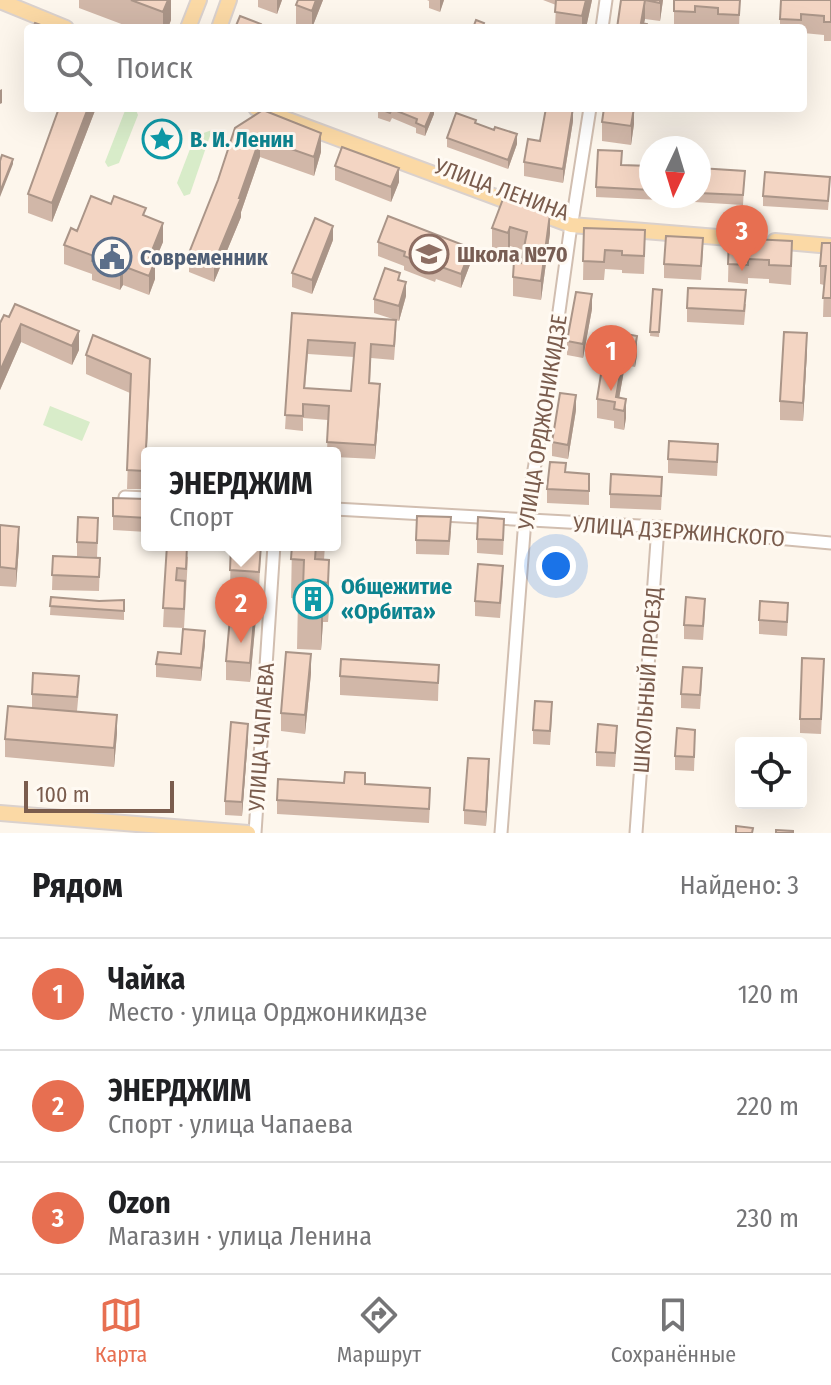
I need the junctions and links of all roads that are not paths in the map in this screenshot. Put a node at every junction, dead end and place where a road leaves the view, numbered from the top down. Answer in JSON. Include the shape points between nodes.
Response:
{"nodes":[{"id":1,"x":199,"y":0,"type":"edge"},
{"id":2,"x":229,"y":0,"type":"edge"},
{"id":3,"x":606,"y":0,"type":"edge"},
{"id":4,"x":0,"y":1,"type":"edge"},
{"id":5,"x":0,"y":9,"type":"edge"},
{"id":6,"x":39,"y":24,"type":"edge"},
{"id":7,"x":56,"y":24,"type":"edge"},
{"id":8,"x":190,"y":24,"type":"edge"},
{"id":9,"x":220,"y":24,"type":"edge"},
{"id":10,"x":603,"y":24,"type":"edge"},
{"id":11,"x":268,"y":112,"type":"edge"},
{"id":12,"x":286,"y":112,"type":"edge"},
{"id":13,"x":589,"y":112,"type":"edge"},
{"id":14,"x":433,"y":169,"type":"junction"},
{"id":15,"x":572,"y":220,"type":"junction"},
{"id":16,"x":752,"y":236,"type":"junction"},
{"id":17,"x":831,"y":239,"type":"edge"},
{"id":18,"x":831,"y":246,"type":"edge"},
{"id":19,"x":125,"y":497,"type":"edge"},
{"id":20,"x":141,"y":498,"type":"edge"},
{"id":21,"x":341,"y":509,"type":"edge"},
{"id":22,"x":525,"y":519,"type":"junction"},
{"id":23,"x":658,"y":527,"type":"junction"},
{"id":24,"x":831,"y":543,"type":"edge"},
{"id":25,"x":274,"y":551,"type":"edge"},
{"id":26,"x":0,"y":813,"type":"edge"},
{"id":27,"x":248,"y":833,"type":"edge"},
{"id":28,"x":255,"y":833,"type":"edge"},
{"id":29,"x":501,"y":833,"type":"edge"},
{"id":30,"x":636,"y":833,"type":"edge"}],
"edges":[{"from":1,"to":8,"type":"main road"},
{"from":2,"to":9,"type":"main road"},
{"from":3,"to":10,"type":"street"},
{"from":4,"to":7,"type":"main road"},
{"from":5,"to":6,"type":"main road"},
{"from":11,"to":14,"type":"main road"},
{"from":12,"to":14,"type":"main road","name":"УЛИЦА ЛЕНИНА"},
{"from":13,"to":15,"type":"street","name":"УЛИЦА ОРДЖОНИКИДЗЕ"},
{"from":14,"to":15,"type":"main road","name":"УЛИЦА ЛЕНИНА"},
{"from":15,"to":16,"type":"main road","name":"УЛИЦА ЛЕНИНА"},
{"from":15,"to":22,"type":"street","name":"УЛИЦА ОРДЖОНИКИДЗЕ"},
{"from":16,"to":17,"type":"main road","name":"УЛИЦА ЛЕНИНА"},
{"from":16,"to":18,"type":"main road"},
{"from":19,"to":20,"type":"street"},
{"from":21,"to":22,"type":"street","name":"УЛИЦА ДЗЕРЖИНСКОГО"},
{"from":22,"to":23,"type":"street","name":"УЛИЦА ДЗЕРЖИНСКОГО"},
{"from":22,"to":29,"type":"street","name":"УЛИЦА ОРДЖОНИКИДЗЕ"},
{"from":23,"to":24,"type":"street","name":"УЛИЦА ДЗЕРЖИНСКОГО"},
{"from":23,"to":30,"type":"street","name":"ШКОЛЬНЫЙ ПРОЕЗД"},
{"from":25,"to":28,"type":"street","name":"УЛИЦА ЧАПАЕВА"},
{"from":26,"to":27,"type":"main road"}]}
